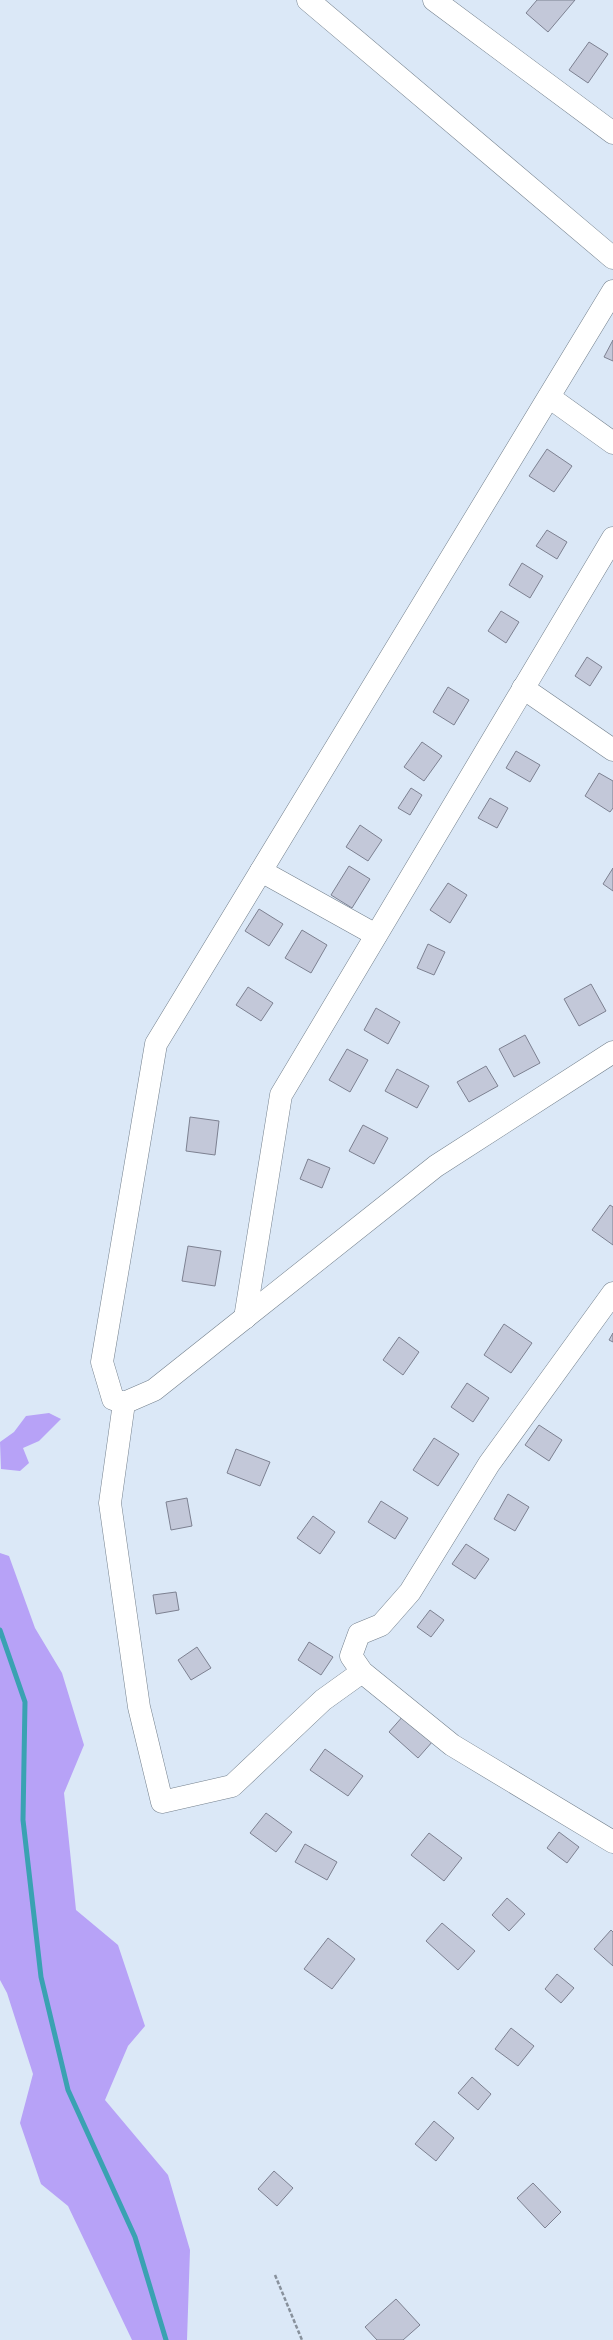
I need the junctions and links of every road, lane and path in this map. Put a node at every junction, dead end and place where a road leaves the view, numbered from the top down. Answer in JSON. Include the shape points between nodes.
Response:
{"nodes":[{"id":1,"x":308,"y":0,"type":"edge"},
{"id":2,"x":434,"y":0,"type":"edge"},
{"id":3,"x":613,"y":133,"type":"edge"},
{"id":4,"x":613,"y":258,"type":"edge"},
{"id":5,"x":613,"y":291,"type":"edge"},
{"id":6,"x":549,"y":398,"type":"junction"},
{"id":7,"x":613,"y":443,"type":"edge"},
{"id":8,"x":613,"y":538,"type":"edge"},
{"id":9,"x":524,"y":688,"type":"junction"},
{"id":10,"x":613,"y":750,"type":"edge"},
{"id":11,"x":262,"y":871,"type":"junction"},
{"id":12,"x":376,"y":935,"type":"junction"},
{"id":13,"x":613,"y":1052,"type":"edge"},
{"id":14,"x":613,"y":1293,"type":"edge"},
{"id":15,"x":245,"y":1318,"type":"junction"},
{"id":16,"x":124,"y":1403,"type":"junction"},
{"id":17,"x":362,"y":1672,"type":"junction"},
{"id":18,"x":613,"y":1842,"type":"edge"},
{"id":19,"x":275,"y":2275,"type":"dead end"},
{"id":20,"x":302,"y":2340,"type":"edge"}],
"edges":[{"from":1,"to":4,"type":"street"},
{"from":2,"to":3,"type":"street"},
{"from":5,"to":6,"type":"street"},
{"from":6,"to":7,"type":"street"},
{"from":6,"to":11,"type":"street"},
{"from":8,"to":9,"type":"street"},
{"from":9,"to":10,"type":"street"},
{"from":9,"to":12,"type":"street"},
{"from":11,"to":12,"type":"street"},
{"from":11,"to":16,"type":"street","via":[[156,1044],[102,1362],[113,1399]]},
{"from":12,"to":15,"type":"street","via":[[280,1095]]},
{"from":13,"to":15,"type":"street","via":[[436,1166]]},
{"from":14,"to":17,"type":"street","via":[[489,1464],[410,1592],[380,1625],[359,1634],[351,1656]]},
{"from":15,"to":16,"type":"street","via":[[154,1390]]},
{"from":16,"to":17,"type":"street","via":[[110,1503],[139,1707],[162,1802],[232,1786],[323,1700]]},
{"from":17,"to":18,"type":"street","via":[[452,1745]]},
{"from":19,"to":20,"type":"path"}]}
